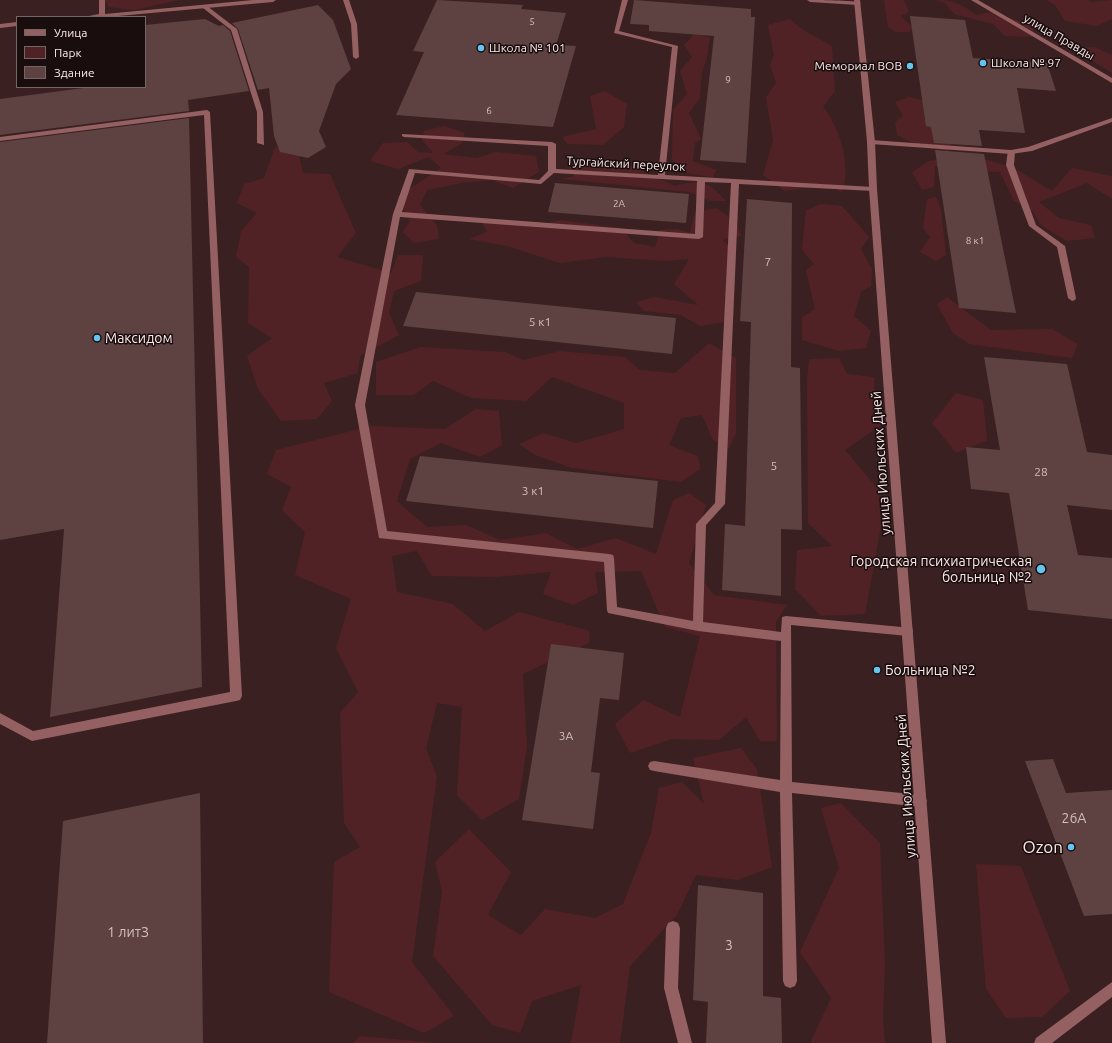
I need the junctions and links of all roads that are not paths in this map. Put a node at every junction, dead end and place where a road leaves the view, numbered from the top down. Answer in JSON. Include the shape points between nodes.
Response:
{"nodes":[{"id":1,"x":102,"y":0,"type":"edge"},
{"id":2,"x":273,"y":0,"type":"edge"},
{"id":3,"x":346,"y":0,"type":"edge"},
{"id":4,"x":625,"y":0,"type":"edge"},
{"id":5,"x":810,"y":0,"type":"edge"},
{"id":6,"x":974,"y":0,"type":"edge"},
{"id":7,"x":858,"y":2,"type":"edge"},
{"id":8,"x":205,"y":7,"type":"junction"},
{"id":9,"x":102,"y":15,"type":"junction"},
{"id":10,"x":94,"y":16,"type":"edge"},
{"id":11,"x":16,"y":24,"type":"edge"},
{"id":12,"x":0,"y":26,"type":"edge"},
{"id":13,"x":356,"y":56,"type":"dead end"},
{"id":14,"x":1112,"y":81,"type":"edge"},
{"id":15,"x":1112,"y":120,"type":"edge"},
{"id":16,"x":404,"y":135,"type":"dead end"},
{"id":17,"x":0,"y":138,"type":"edge"},
{"id":18,"x":871,"y":142,"type":"junction"},
{"id":19,"x":261,"y":143,"type":"dead end"},
{"id":20,"x":1011,"y":152,"type":"junction"},
{"id":21,"x":552,"y":171,"type":"junction"},
{"id":22,"x":661,"y":178,"type":"junction"},
{"id":23,"x":701,"y":180,"type":"junction"},
{"id":24,"x":735,"y":182,"type":"junction"},
{"id":25,"x":873,"y":189,"type":"junction"},
{"id":26,"x":397,"y":214,"type":"junction"},
{"id":27,"x":1072,"y":298,"type":"dead end"},
{"id":28,"x":698,"y":626,"type":"junction"},
{"id":29,"x":908,"y":631,"type":"junction"},
{"id":30,"x":786,"y":638,"type":"junction"},
{"id":31,"x":0,"y":718,"type":"edge"},
{"id":32,"x":654,"y":766,"type":"dead end"},
{"id":33,"x":786,"y":787,"type":"junction"},
{"id":34,"x":921,"y":801,"type":"junction"},
{"id":35,"x":674,"y":928,"type":"dead end"},
{"id":36,"x":790,"y":981,"type":"dead end"},
{"id":37,"x":1112,"y":989,"type":"edge"},
{"id":38,"x":685,"y":1043,"type":"edge"},
{"id":39,"x":938,"y":1043,"type":"edge"},
{"id":40,"x":1040,"y":1043,"type":"edge"}],
"edges":[{"from":1,"to":9,"type":"street"},
{"from":2,"to":8,"type":"street"},
{"from":3,"to":13,"type":"street","via":[[354,24]]},
{"from":4,"to":22,"type":"street","via":[[616,32],[675,46]]},
{"from":5,"to":7,"type":"street"},
{"from":6,"to":14,"type":"street","name":"улица Правды"},
{"from":7,"to":18,"type":"street","name":"улица Июльских Дней"},
{"from":8,"to":9,"type":"street"},
{"from":8,"to":19,"type":"street","via":[[234,29],[260,112]]},
{"from":9,"to":10,"type":"street"},
{"from":11,"to":12,"type":"street"},
{"from":15,"to":20,"type":"street","via":[[1029,149]]},
{"from":16,"to":21,"type":"street","name":"Тургайский переулок","via":[[552,144]]},
{"from":17,"to":31,"type":"street","via":[[207,112],[236,696],[32,736]]},
{"from":18,"to":20,"type":"street"},
{"from":18,"to":25,"type":"street","name":"улица Июльских Дней"},
{"from":20,"to":27,"type":"street","via":[[1010,164],[1033,226],[1061,246]]},
{"from":21,"to":22,"type":"street","name":"Тургайский переулок"},
{"from":21,"to":26,"type":"street","via":[[541,182],[412,171]]},
{"from":22,"to":23,"type":"street","name":"Тургайский переулок"},
{"from":23,"to":24,"type":"street","name":"Тургайский переулок"},
{"from":23,"to":26,"type":"street","via":[[699,237]]},
{"from":24,"to":25,"type":"street","name":"Тургайский переулок"},
{"from":24,"to":28,"type":"street","via":[[720,504],[701,524]]},
{"from":25,"to":29,"type":"street","name":"улица Июльских Дней"},
{"from":26,"to":28,"type":"street","via":[[360,405],[383,535],[610,558],[612,610]]},
{"from":28,"to":30,"type":"street"},
{"from":29,"to":30,"type":"street","via":[[786,620]]},
{"from":29,"to":34,"type":"street","name":"улица Июльских Дней"},
{"from":30,"to":33,"type":"street"},
{"from":32,"to":33,"type":"street"},
{"from":33,"to":34,"type":"street"},
{"from":33,"to":36,"type":"street"},
{"from":34,"to":39,"type":"street","name":"улица Июльских Дней"},
{"from":35,"to":38,"type":"street","via":[[671,988]]},
{"from":37,"to":40,"type":"street"}]}
